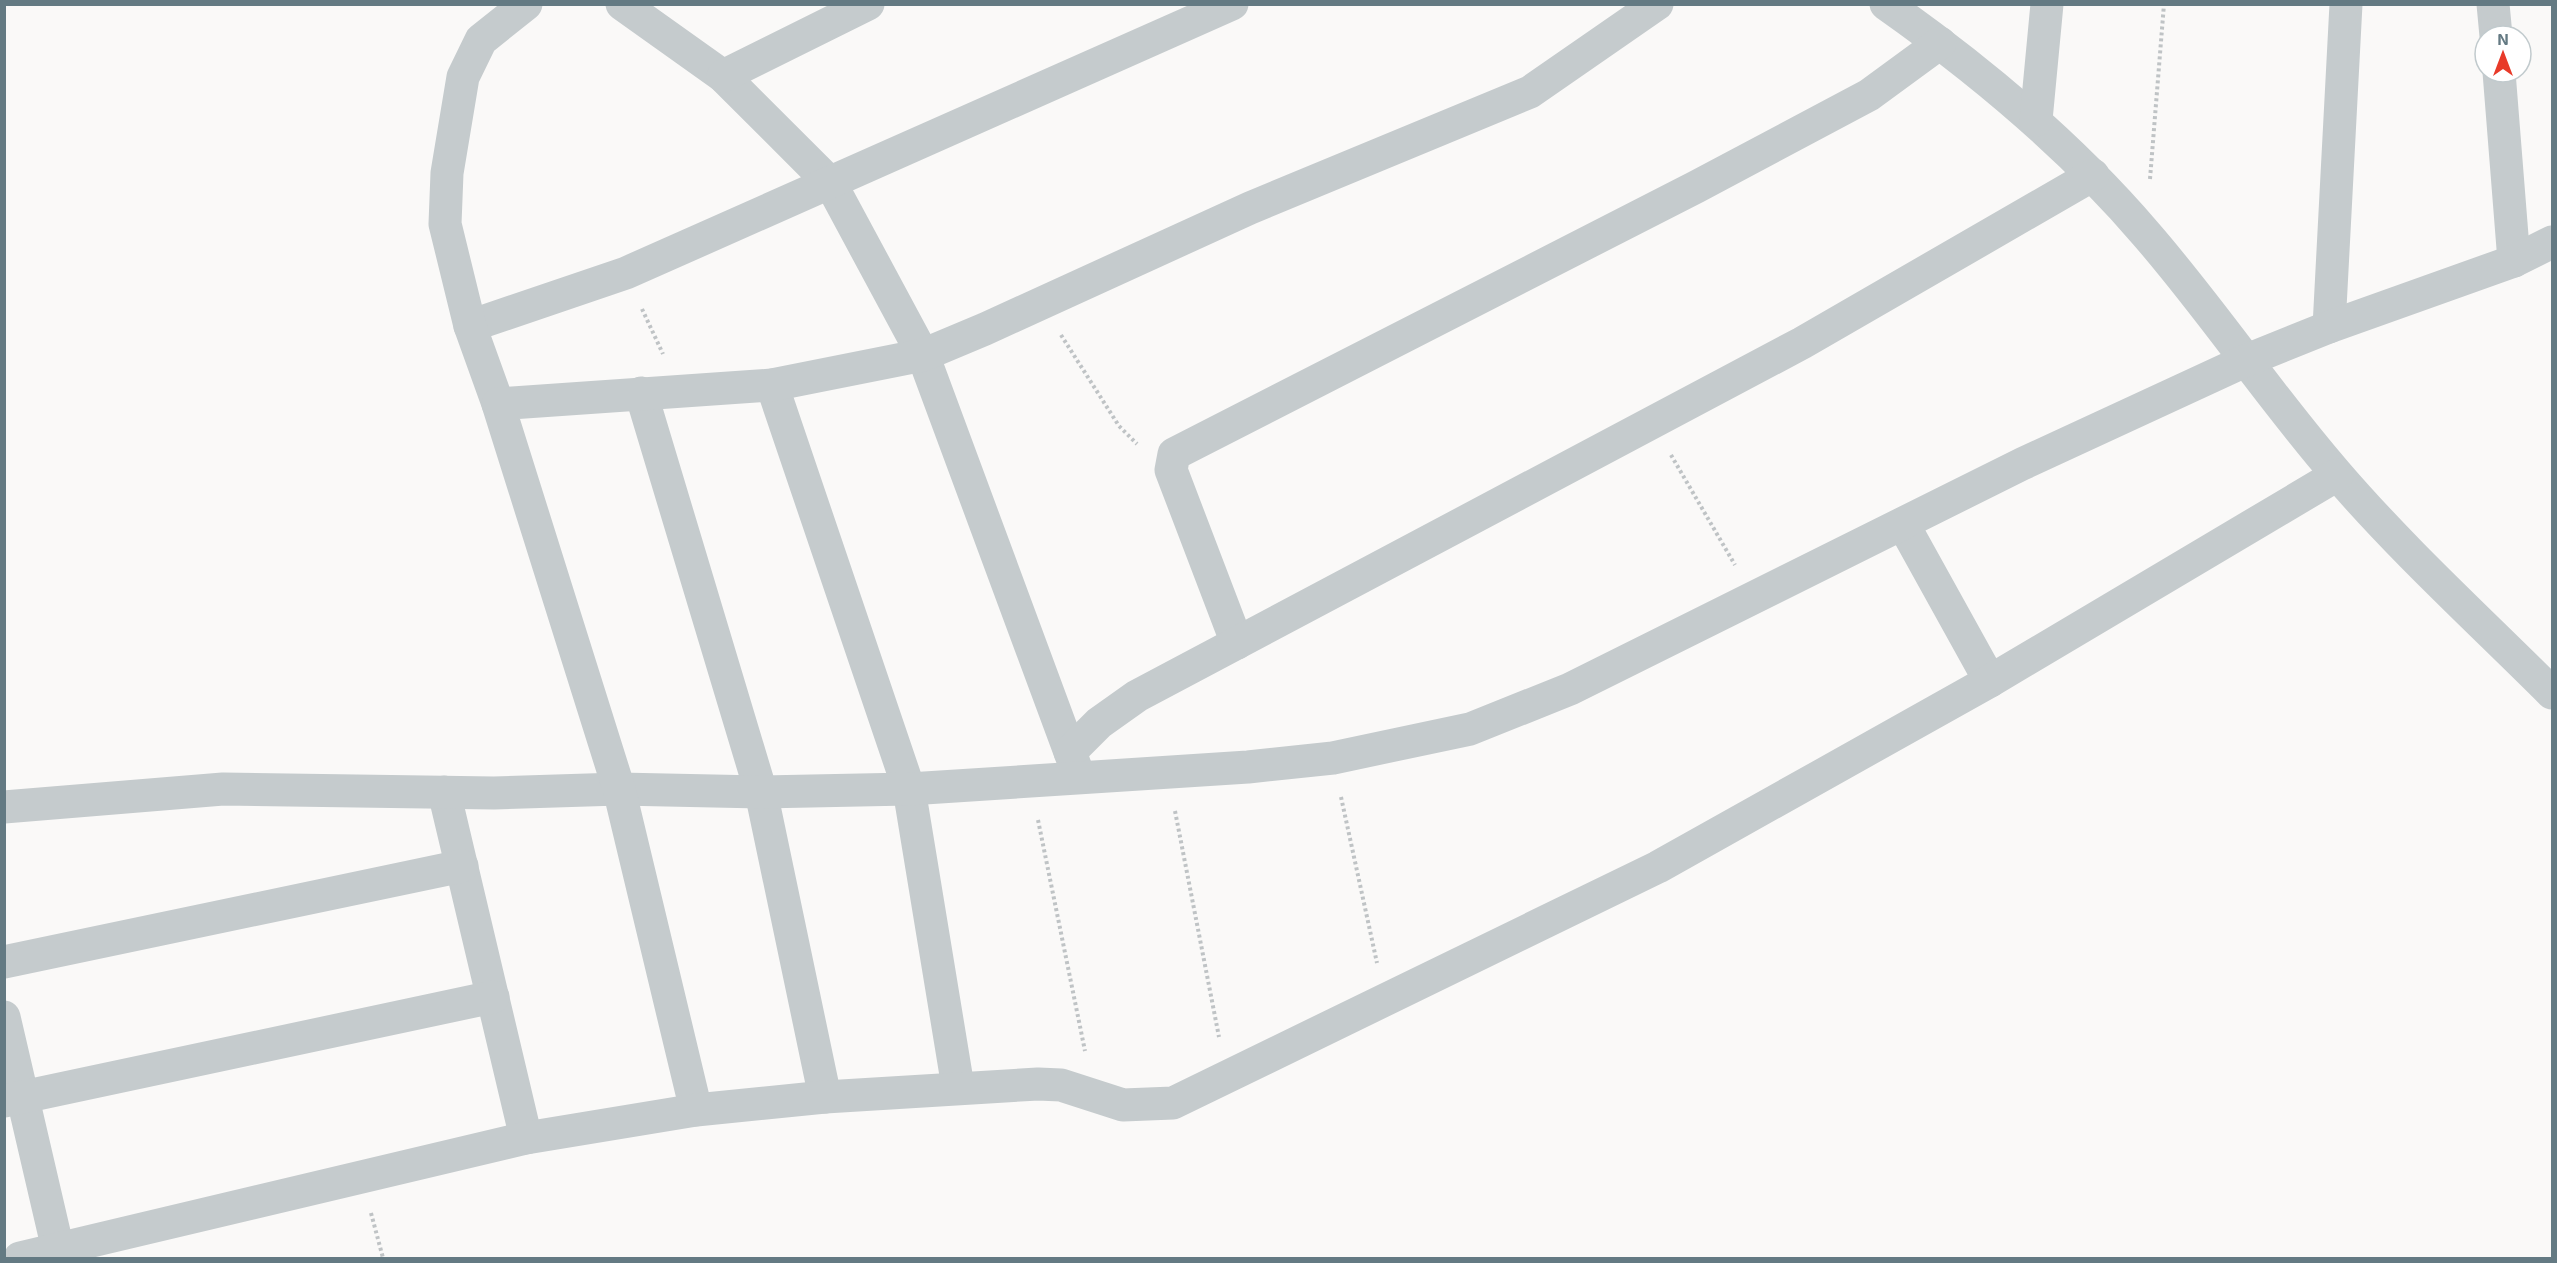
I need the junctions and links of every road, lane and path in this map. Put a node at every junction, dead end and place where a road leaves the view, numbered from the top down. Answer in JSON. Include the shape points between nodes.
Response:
{"nodes":[{"id":1,"x":526,"y":4,"type":"edge"},
{"id":2,"x":622,"y":4,"type":"edge"},
{"id":3,"x":868,"y":4,"type":"edge"},
{"id":4,"x":1232,"y":4,"type":"edge"},
{"id":5,"x":1657,"y":4,"type":"edge"},
{"id":6,"x":1886,"y":4,"type":"edge"},
{"id":7,"x":2047,"y":4,"type":"edge"},
{"id":8,"x":2164,"y":4,"type":"edge"},
{"id":9,"x":2346,"y":4,"type":"edge"},
{"id":10,"x":2493,"y":4,"type":"edge"},
{"id":11,"x":2495,"y":24,"type":"edge"},
{"id":12,"x":1940,"y":43,"type":"junction"},
{"id":13,"x":723,"y":76,"type":"junction"},
{"id":14,"x":2500,"y":84,"type":"edge"},
{"id":15,"x":2036,"y":120,"type":"junction"},
{"id":16,"x":2093,"y":175,"type":"junction"},
{"id":17,"x":831,"y":184,"type":"junction"},
{"id":18,"x":2146,"y":233,"type":"junction"},
{"id":19,"x":2553,"y":242,"type":"edge"},
{"id":20,"x":2514,"y":261,"type":"junction"},
{"id":21,"x":626,"y":273,"type":"junction"},
{"id":22,"x":1042,"y":304,"type":"junction"},
{"id":23,"x":470,"y":326,"type":"junction"},
{"id":24,"x":2328,"y":327,"type":"junction"},
{"id":25,"x":923,"y":355,"type":"junction"},
{"id":26,"x":2247,"y":360,"type":"junction"},
{"id":27,"x":772,"y":385,"type":"junction"},
{"id":28,"x":680,"y":390,"type":"junction"},
{"id":29,"x":640,"y":393,"type":"junction"},
{"id":30,"x":498,"y":404,"type":"junction"},
{"id":31,"x":1652,"y":423,"type":"junction"},
{"id":32,"x":1171,"y":463,"type":"junction"},
{"id":33,"x":2337,"y":475,"type":"junction"},
{"id":34,"x":1904,"y":524,"type":"junction"},
{"id":35,"x":1754,"y":598,"type":"junction"},
{"id":36,"x":1238,"y":643,"type":"junction"},
{"id":37,"x":1990,"y":681,"type":"junction"},
{"id":38,"x":2553,"y":693,"type":"edge"},
{"id":39,"x":1333,"y":758,"type":"junction"},
{"id":40,"x":1075,"y":765,"type":"junction"},
{"id":41,"x":1168,"y":772,"type":"junction"},
{"id":42,"x":1030,"y":781,"type":"junction"},
{"id":43,"x":620,"y":789,"type":"junction"},
{"id":44,"x":909,"y":789,"type":"junction"},
{"id":45,"x":444,"y":792,"type":"junction"},
{"id":46,"x":761,"y":792,"type":"junction"},
{"id":47,"x":4,"y":807,"type":"edge"},
{"id":48,"x":462,"y":866,"type":"junction"},
{"id":49,"x":4,"y":962,"type":"edge"},
{"id":50,"x":493,"y":997,"type":"junction"},
{"id":51,"x":1385,"y":1001,"type":"junction"},
{"id":52,"x":4,"y":1017,"type":"edge"},
{"id":53,"x":1227,"y":1078,"type":"junction"},
{"id":54,"x":958,"y":1087,"type":"junction"},
{"id":55,"x":825,"y":1096,"type":"junction"},
{"id":56,"x":1094,"y":1096,"type":"junction"},
{"id":57,"x":14,"y":1099,"type":"edge"},
{"id":58,"x":696,"y":1110,"type":"junction"},
{"id":59,"x":526,"y":1138,"type":"junction"},
{"id":60,"x":58,"y":1254,"type":"edge"},
{"id":61,"x":20,"y":1258,"type":"edge"}],
"edges":[{"from":1,"to":23,"type":"street","via":[[482,40],[463,77],[447,173],[445,224]]},
{"from":2,"to":13,"type":"street"},
{"from":3,"to":13,"type":"street"},
{"from":4,"to":17,"type":"street"},
{"from":5,"to":22,"type":"street","via":[[1530,92],[1250,208]]},
{"from":6,"to":12,"type":"street"},
{"from":7,"to":15,"type":"street"},
{"from":8,"to":18,"type":"path"},
{"from":9,"to":24,"type":"street"},
{"from":10,"to":11,"type":"street"},
{"from":12,"to":15,"type":"street"},
{"from":12,"to":32,"type":"street","via":[[1869,95],[1174,454]]},
{"from":13,"to":17,"type":"street"},
{"from":14,"to":20,"type":"street"},
{"from":15,"to":16,"type":"street"},
{"from":16,"to":18,"type":"street"},
{"from":16,"to":31,"type":"street","via":[[1802,343]]},
{"from":17,"to":21,"type":"street"},
{"from":17,"to":25,"type":"street"},
{"from":18,"to":26,"type":"street"},
{"from":19,"to":20,"type":"street"},
{"from":20,"to":24,"type":"street"},
{"from":21,"to":23,"type":"street"},
{"from":21,"to":28,"type":"path"},
{"from":22,"to":25,"type":"street"},
{"from":22,"to":32,"type":"path","via":[[1119,426],[1140,447]]},
{"from":23,"to":30,"type":"street"},
{"from":24,"to":26,"type":"street"},
{"from":25,"to":27,"type":"street"},
{"from":25,"to":40,"type":"street"},
{"from":26,"to":33,"type":"street"},
{"from":26,"to":34,"type":"street","via":[[2022,464]]},
{"from":27,"to":28,"type":"street"},
{"from":27,"to":44,"type":"street"},
{"from":28,"to":29,"type":"street"},
{"from":29,"to":30,"type":"street"},
{"from":29,"to":46,"type":"street"},
{"from":30,"to":43,"type":"street"},
{"from":31,"to":35,"type":"path"},
{"from":31,"to":36,"type":"street"},
{"from":32,"to":36,"type":"street"},
{"from":33,"to":37,"type":"street"},
{"from":33,"to":38,"type":"street"},
{"from":34,"to":35,"type":"street"},
{"from":34,"to":37,"type":"street"},
{"from":35,"to":39,"type":"street","via":[[1570,689],[1470,729]]},
{"from":36,"to":40,"type":"street","via":[[1137,696],[1100,723]]},
{"from":37,"to":51,"type":"street","via":[[1658,867]]},
{"from":39,"to":41,"type":"street"},
{"from":39,"to":51,"type":"path"},
{"from":40,"to":41,"type":"street"},
{"from":40,"to":42,"type":"street"},
{"from":41,"to":53,"type":"path"},
{"from":42,"to":44,"type":"street"},
{"from":42,"to":56,"type":"path"},
{"from":43,"to":45,"type":"street"},
{"from":43,"to":46,"type":"street"},
{"from":43,"to":58,"type":"street"},
{"from":44,"to":46,"type":"street"},
{"from":44,"to":54,"type":"street"},
{"from":45,"to":47,"type":"street","via":[[223,789]]},
{"from":45,"to":48,"type":"street"},
{"from":46,"to":55,"type":"street"},
{"from":48,"to":49,"type":"street"},
{"from":48,"to":50,"type":"street"},
{"from":50,"to":57,"type":"street"},
{"from":50,"to":59,"type":"street"},
{"from":51,"to":53,"type":"street"},
{"from":52,"to":57,"type":"street"},
{"from":53,"to":56,"type":"street","via":[[1173,1103],[1123,1105]]},
{"from":54,"to":55,"type":"street"},
{"from":54,"to":56,"type":"street","via":[[1061,1085]]},
{"from":55,"to":58,"type":"street"},
{"from":57,"to":60,"type":"street"},
{"from":58,"to":59,"type":"street"},
{"from":59,"to":60,"type":"street"},
{"from":60,"to":61,"type":"street"}]}
